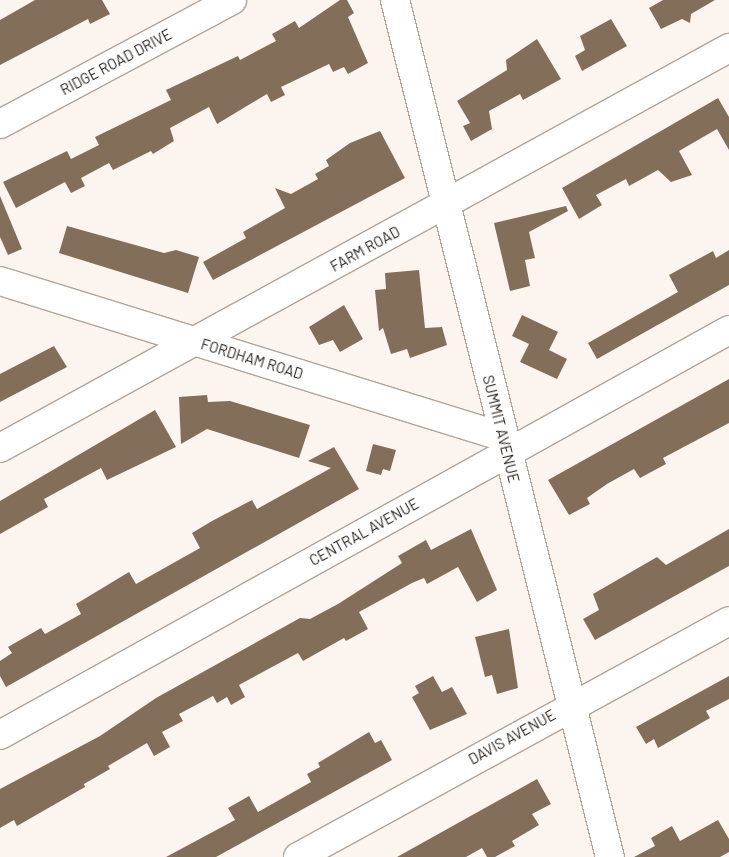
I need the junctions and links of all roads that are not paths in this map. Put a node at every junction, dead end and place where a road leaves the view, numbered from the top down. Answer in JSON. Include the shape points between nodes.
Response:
{"nodes":[{"id":1,"x":232,"y":0,"type":"edge"},
{"id":2,"x":395,"y":0,"type":"edge"},
{"id":3,"x":729,"y":48,"type":"edge"},
{"id":4,"x":0,"y":124,"type":"edge"},
{"id":5,"x":448,"y":203,"type":"junction"},
{"id":6,"x":0,"y":281,"type":"edge"},
{"id":7,"x":729,"y":330,"type":"edge"},
{"id":8,"x":196,"y":341,"type":"junction"},
{"id":9,"x":505,"y":444,"type":"junction"},
{"id":10,"x":0,"y":448,"type":"edge"},
{"id":11,"x":729,"y":621,"type":"edge"},
{"id":12,"x":571,"y":705,"type":"junction"},
{"id":13,"x":0,"y":735,"type":"edge"},
{"id":14,"x":298,"y":857,"type":"edge"},
{"id":15,"x":610,"y":857,"type":"edge"}],
"edges":[{"from":1,"to":4,"type":"street","name":"RIDGE ROAD DRIVE"},
{"from":2,"to":5,"type":"street","name":"SUMMIT AVENUE"},
{"from":3,"to":5,"type":"street","name":"FARM ROAD"},
{"from":5,"to":8,"type":"street","name":"FARM ROAD"},
{"from":5,"to":9,"type":"street","name":"SUMMIT AVENUE"},
{"from":6,"to":8,"type":"street","name":"FORDHAM ROAD"},
{"from":7,"to":9,"type":"street","name":"CENTRAL AVENUE"},
{"from":8,"to":9,"type":"street","name":"FORDHAM ROAD"},
{"from":8,"to":10,"type":"street","name":"FARM ROAD"},
{"from":9,"to":12,"type":"street","name":"SUMMIT AVENUE"},
{"from":9,"to":13,"type":"street","name":"CENTRAL AVENUE"},
{"from":11,"to":12,"type":"street","name":"DAVIS AVENUE"},
{"from":12,"to":14,"type":"street","name":"DAVIS AVENUE"},
{"from":12,"to":15,"type":"street","name":"SUMMIT AVENUE"}]}
